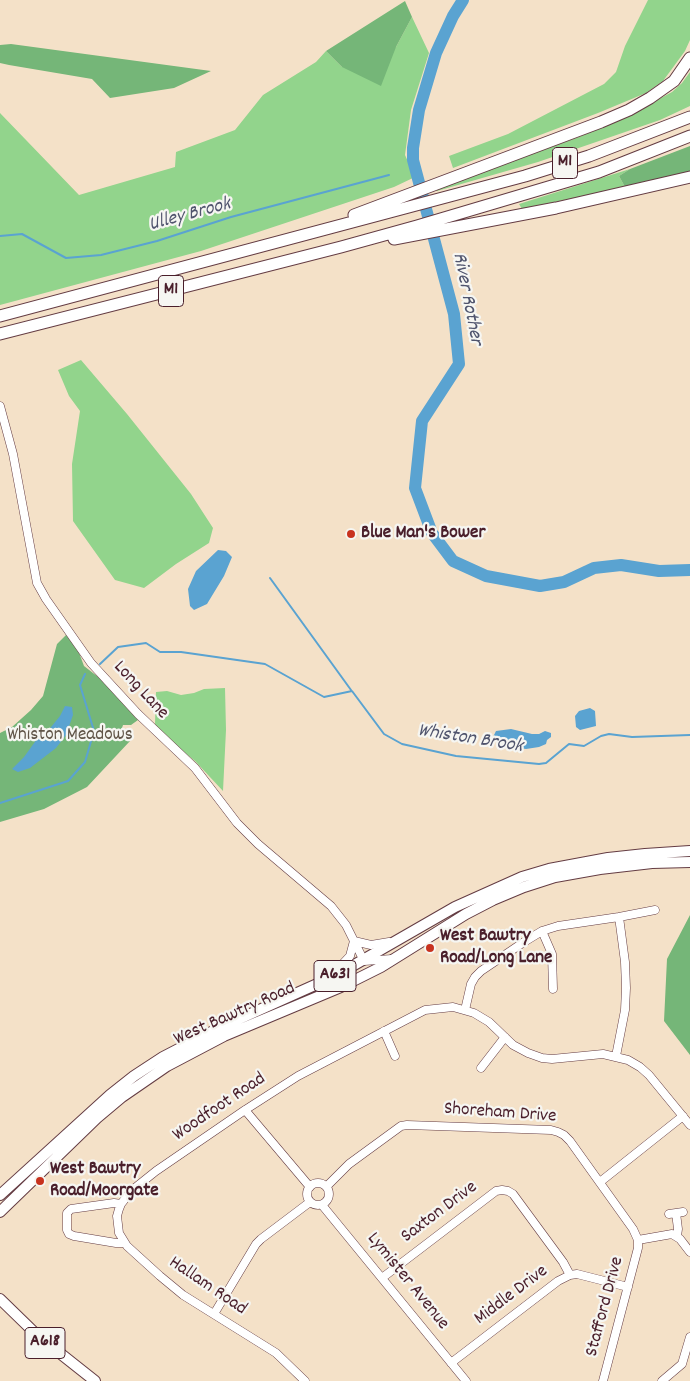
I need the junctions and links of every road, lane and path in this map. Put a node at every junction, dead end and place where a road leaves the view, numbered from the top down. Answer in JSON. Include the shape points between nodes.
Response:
{"nodes":[{"id":1,"x":690,"y":58,"type":"edge"},
{"id":2,"x":690,"y":117,"type":"edge"},
{"id":3,"x":690,"y":136,"type":"edge"},
{"id":4,"x":690,"y":177,"type":"edge"},
{"id":5,"x":445,"y":224,"type":"junction"},
{"id":6,"x":299,"y":237,"type":"junction"},
{"id":7,"x":0,"y":316,"type":"edge"},
{"id":8,"x":0,"y":334,"type":"edge"},
{"id":9,"x":0,"y":406,"type":"edge"},
{"id":10,"x":690,"y":852,"type":"edge"},
{"id":11,"x":690,"y":862,"type":"edge"},
{"id":12,"x":655,"y":910,"type":"dead end"},
{"id":13,"x":619,"y":917,"type":"junction"},
{"id":14,"x":542,"y":931,"type":"junction"},
{"id":15,"x":400,"y":939,"type":"junction"},
{"id":16,"x":354,"y":941,"type":"junction"},
{"id":17,"x":400,"y":955,"type":"junction"},
{"id":18,"x":364,"y":961,"type":"junction"},
{"id":19,"x":326,"y":980,"type":"junction"},
{"id":20,"x":553,"y":990,"type":"dead end"},
{"id":21,"x":465,"y":1010,"type":"junction"},
{"id":22,"x":384,"y":1031,"type":"junction"},
{"id":23,"x":505,"y":1037,"type":"junction"},
{"id":24,"x":395,"y":1056,"type":"dead end"},
{"id":25,"x":616,"y":1056,"type":"junction"},
{"id":26,"x":481,"y":1068,"type":"dead end"},
{"id":27,"x":245,"y":1110,"type":"junction"},
{"id":28,"x":683,"y":1116,"type":"junction"},
{"id":29,"x":690,"y":1125,"type":"edge"},
{"id":30,"x":600,"y":1182,"type":"junction"},
{"id":31,"x":327,"y":1186,"type":"junction"},
{"id":32,"x":310,"y":1187,"type":"junction"},
{"id":33,"x":0,"y":1195,"type":"edge"},
{"id":34,"x":310,"y":1202,"type":"junction"},
{"id":35,"x":121,"y":1204,"type":"junction"},
{"id":36,"x":322,"y":1205,"type":"junction"},
{"id":37,"x":0,"y":1212,"type":"edge"},
{"id":38,"x":676,"y":1213,"type":"dead end"},
{"id":39,"x":677,"y":1236,"type":"junction"},
{"id":40,"x":638,"y":1240,"type":"junction"},
{"id":41,"x":124,"y":1243,"type":"junction"},
{"id":42,"x":690,"y":1252,"type":"edge"},
{"id":43,"x":570,"y":1275,"type":"junction"},
{"id":44,"x":382,"y":1278,"type":"junction"},
{"id":45,"x":628,"y":1287,"type":"junction"},
{"id":46,"x":0,"y":1299,"type":"edge"},
{"id":47,"x":214,"y":1314,"type":"junction"},
{"id":48,"x":690,"y":1337,"type":"edge"},
{"id":49,"x":452,"y":1363,"type":"junction"},
{"id":50,"x":95,"y":1381,"type":"edge"},
{"id":51,"x":305,"y":1381,"type":"edge"},
{"id":52,"x":466,"y":1381,"type":"edge"},
{"id":53,"x":605,"y":1381,"type":"edge"},
{"id":54,"x":662,"y":1381,"type":"edge"}],
"edges":[{"from":1,"to":6,"type":"highway","via":[[674,81],[629,110]]},
{"from":2,"to":6,"type":"highway","number":"M1","via":[[589,156]]},
{"from":3,"to":5,"type":"highway","number":"M1","via":[[599,172]]},
{"from":4,"to":5,"type":"highway","via":[[556,208]]},
{"from":5,"to":8,"type":"highway","number":"M1","via":[[341,247]]},
{"from":6,"to":7,"type":"highway","number":"M1"},
{"from":9,"to":16,"type":"street","name":"Long Lane","via":[[13,454],[37,583],[46,599],[92,663],[138,714],[195,768],[237,823],[331,906]]},
{"from":10,"to":15,"type":"main road","name":"West Bawtry Road","number":"A631","via":[[608,858],[549,869],[477,896]]},
{"from":11,"to":17,"type":"main road","name":"West Bawtry Road","number":"A631","via":[[600,869],[555,877],[493,900]]},
{"from":12,"to":13,"type":"street"},
{"from":13,"to":14,"type":"street","via":[[573,922]]},
{"from":13,"to":25,"type":"street","via":[[626,988]]},
{"from":14,"to":20,"type":"street","via":[[552,954]]},
{"from":14,"to":21,"type":"street","via":[[481,971],[471,984]]},
{"from":15,"to":16,"type":"street","via":[[379,944]]},
{"from":15,"to":18,"type":"main road","name":"West Bawtry Road","number":"A631"},
{"from":16,"to":18,"type":"street","name":"Long Lane"},
{"from":16,"to":19,"type":"street","number":"A631","via":[[346,962]]},
{"from":17,"to":18,"type":"street","number":"A631"},
{"from":17,"to":37,"type":"main road","name":"West Bawtry Road","number":"A631","via":[[341,987],[224,1036],[167,1066],[97,1118]]},
{"from":18,"to":19,"type":"main road","name":"West Bawtry Road","number":"A631"},
{"from":19,"to":33,"type":"main road","name":"West Bawtry Road","number":"A631","via":[[187,1043],[134,1076]]},
{"from":21,"to":22,"type":"street","name":"Woodfoot Road","via":[[453,1007],[425,1010]]},
{"from":21,"to":23,"type":"street","name":"Woodfoot Road","via":[[488,1022]]},
{"from":22,"to":24,"type":"street"},
{"from":22,"to":27,"type":"street","name":"Woodfoot Road","via":[[298,1076]]},
{"from":23,"to":25,"type":"street","name":"Woodfoot Road","via":[[528,1053],[552,1060],[603,1054]]},
{"from":23,"to":26,"type":"street"},
{"from":25,"to":28,"type":"street","name":"Woodfoot Road","via":[[649,1075]]},
{"from":27,"to":32,"type":"street"},
{"from":27,"to":35,"type":"street","name":"Woodfoot Road","via":[[156,1171],[131,1191]]},
{"from":28,"to":29,"type":"street","name":"Woodfoot Road"},
{"from":28,"to":30,"type":"street"},
{"from":30,"to":31,"type":"street","name":"Shoreham Drive","via":[[570,1141],[558,1132],[407,1125],[401,1126],[349,1164]]},
{"from":30,"to":40,"type":"street","name":"Shoreham Drive"},
{"from":31,"to":32,"type":"street","via":[[318,1183]]},
{"from":31,"to":36,"type":"street","via":[[330,1197]]},
{"from":32,"to":34,"type":"street","via":[[307,1194]]},
{"from":34,"to":36,"type":"street"},
{"from":34,"to":47,"type":"street","via":[[256,1244]]},
{"from":35,"to":41,"type":"street","via":[[117,1225]]},
{"from":35,"to":41,"type":"street","via":[[71,1210],[67,1213],[67,1230],[74,1236]]},
{"from":36,"to":44,"type":"street","name":"Lymister Avenue"},
{"from":38,"to":39,"type":"street"},
{"from":39,"to":40,"type":"street","via":[[669,1234]]},
{"from":39,"to":42,"type":"street"},
{"from":40,"to":45,"type":"street","name":"Stafford Drive"},
{"from":41,"to":47,"type":"street","name":"Hallam Road","via":[[183,1295]]},
{"from":43,"to":44,"type":"street","name":"Saxton Drive","via":[[513,1194],[502,1190],[496,1191]]},
{"from":43,"to":45,"type":"street","name":"Middle Drive"},
{"from":43,"to":49,"type":"street","name":"Middle Drive"},
{"from":44,"to":49,"type":"street","name":"Lymister Avenue"},
{"from":45,"to":53,"type":"street","name":"Stafford Drive"},
{"from":46,"to":50,"type":"main road","number":"A618","via":[[36,1336]]},
{"from":47,"to":51,"type":"street","name":"Hallam Road","via":[[276,1353]]},
{"from":48,"to":54,"type":"street","via":[[682,1364]]},
{"from":49,"to":52,"type":"street","name":"Lymister Avenue"}]}
